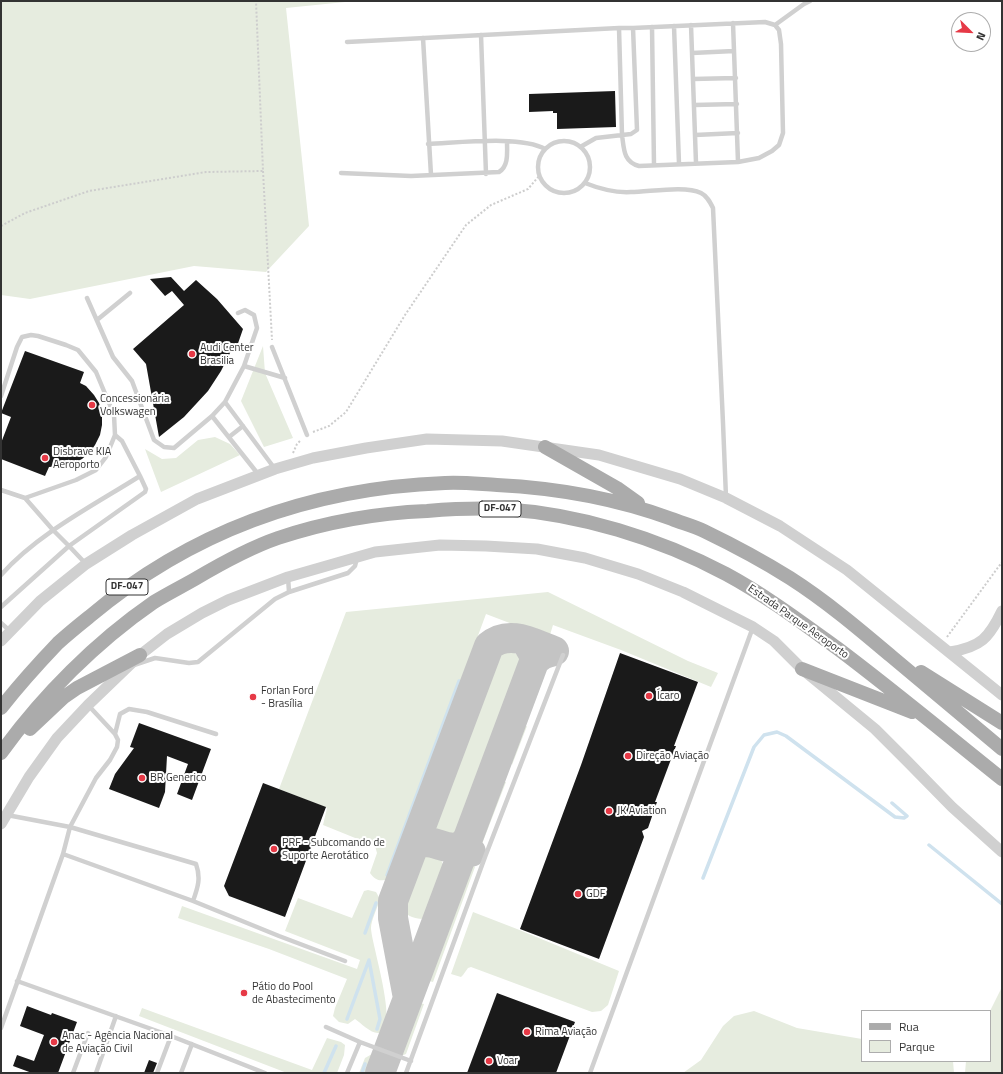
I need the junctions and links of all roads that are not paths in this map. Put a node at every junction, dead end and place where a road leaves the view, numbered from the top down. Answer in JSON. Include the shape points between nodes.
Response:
{"nodes":[{"id":1,"x":810,"y":1,"type":"edge"},
{"id":2,"x":733,"y":23,"type":"junction"},
{"id":3,"x":691,"y":25,"type":"junction"},
{"id":4,"x":775,"y":25,"type":"junction"},
{"id":5,"x":674,"y":26,"type":"junction"},
{"id":6,"x":652,"y":27,"type":"junction"},
{"id":7,"x":619,"y":28,"type":"junction"},
{"id":8,"x":634,"y":28,"type":"junction"},
{"id":9,"x":481,"y":35,"type":"junction"},
{"id":10,"x":423,"y":38,"type":"junction"},
{"id":11,"x":347,"y":42,"type":"dead end"},
{"id":12,"x":734,"y":51,"type":"junction"},
{"id":13,"x":692,"y":53,"type":"junction"},
{"id":14,"x":736,"y":78,"type":"junction"},
{"id":15,"x":693,"y":80,"type":"junction"},
{"id":16,"x":737,"y":104,"type":"junction"},
{"id":17,"x":694,"y":105,"type":"junction"},
{"id":18,"x":738,"y":133,"type":"junction"},
{"id":19,"x":622,"y":135,"type":"junction"},
{"id":20,"x":695,"y":135,"type":"junction"},
{"id":21,"x":486,"y":141,"type":"junction"},
{"id":22,"x":507,"y":142,"type":"junction"},
{"id":23,"x":428,"y":144,"type":"junction"},
{"id":24,"x":582,"y":146,"type":"junction"},
{"id":25,"x":545,"y":149,"type":"junction"},
{"id":26,"x":738,"y":162,"type":"junction"},
{"id":27,"x":696,"y":163,"type":"junction"},
{"id":28,"x":679,"y":164,"type":"junction"},
{"id":29,"x":654,"y":165,"type":"junction"},
{"id":30,"x":341,"y":173,"type":"dead end"},
{"id":31,"x":486,"y":174,"type":"junction"},
{"id":32,"x":431,"y":175,"type":"junction"},
{"id":33,"x":586,"y":183,"type":"junction"},
{"id":34,"x":130,"y":293,"type":"dead end"},
{"id":35,"x":87,"y":298,"type":"dead end"},
{"id":36,"x":238,"y":313,"type":"dead end"},
{"id":37,"x":96,"y":320,"type":"junction"},
{"id":38,"x":272,"y":347,"type":"road end"},
{"id":39,"x":244,"y":366,"type":"junction"},
{"id":40,"x":285,"y":378,"type":"junction"},
{"id":41,"x":1,"y":396,"type":"edge"},
{"id":42,"x":225,"y":402,"type":"junction"},
{"id":43,"x":212,"y":416,"type":"junction"},
{"id":44,"x":243,"y":426,"type":"junction"},
{"id":45,"x":115,"y":435,"type":"junction"},
{"id":46,"x":307,"y":435,"type":"road end"},
{"id":47,"x":229,"y":437,"type":"junction"},
{"id":48,"x":545,"y":447,"type":"junction"},
{"id":49,"x":275,"y":469,"type":"junction"},
{"id":50,"x":258,"y":475,"type":"junction"},
{"id":51,"x":140,"y":476,"type":"junction"},
{"id":52,"x":1,"y":490,"type":"edge"},
{"id":53,"x":25,"y":498,"type":"junction"},
{"id":54,"x":726,"y":498,"type":"junction"},
{"id":55,"x":652,"y":512,"type":"junction"},
{"id":56,"x":53,"y":530,"type":"junction"},
{"id":57,"x":69,"y":546,"type":"junction"},
{"id":58,"x":358,"y":557,"type":"junction"},
{"id":59,"x":86,"y":564,"type":"junction"},
{"id":60,"x":1,"y":574,"type":"edge"},
{"id":61,"x":288,"y":577,"type":"junction"},
{"id":62,"x":289,"y":592,"type":"junction"},
{"id":63,"x":1,"y":607,"type":"edge"},
{"id":64,"x":1002,"y":612,"type":"edge"},
{"id":65,"x":1,"y":623,"type":"edge"},
{"id":66,"x":753,"y":627,"type":"junction"},
{"id":67,"x":10,"y":631,"type":"junction"},
{"id":68,"x":1,"y":641,"type":"edge"},
{"id":69,"x":876,"y":644,"type":"junction"},
{"id":70,"x":950,"y":652,"type":"junction"},
{"id":71,"x":140,"y":655,"type":"junction"},
{"id":72,"x":563,"y":655,"type":"dead end"},
{"id":73,"x":125,"y":669,"type":"junction"},
{"id":74,"x":802,"y":669,"type":"junction"},
{"id":75,"x":1002,"y":695,"type":"edge"},
{"id":76,"x":88,"y":704,"type":"junction"},
{"id":77,"x":1,"y":708,"type":"edge"},
{"id":78,"x":925,"y":717,"type":"junction"},
{"id":79,"x":1002,"y":723,"type":"edge"},
{"id":80,"x":114,"y":734,"type":"junction"},
{"id":81,"x":216,"y":734,"type":"dead end"},
{"id":82,"x":1002,"y":749,"type":"edge"},
{"id":83,"x":1,"y":753,"type":"edge"},
{"id":84,"x":1,"y":757,"type":"edge"},
{"id":85,"x":1002,"y":779,"type":"edge"},
{"id":86,"x":3,"y":819,"type":"edge"},
{"id":87,"x":70,"y":827,"type":"junction"},
{"id":88,"x":1002,"y":852,"type":"edge"},
{"id":89,"x":63,"y":854,"type":"junction"},
{"id":90,"x":193,"y":901,"type":"junction"},
{"id":91,"x":345,"y":961,"type":"dead end"},
{"id":92,"x":17,"y":981,"type":"junction"},
{"id":93,"x":116,"y":1016,"type":"junction"},
{"id":94,"x":326,"y":1027,"type":"dead end"},
{"id":95,"x":1,"y":1028,"type":"edge"},
{"id":96,"x":88,"y":1033,"type":"dead end"},
{"id":97,"x":171,"y":1036,"type":"junction"},
{"id":98,"x":360,"y":1042,"type":"junction"},
{"id":99,"x":192,"y":1044,"type":"junction"},
{"id":100,"x":411,"y":1061,"type":"junction"},
{"id":101,"x":73,"y":1073,"type":"edge"},
{"id":102,"x":96,"y":1073,"type":"edge"},
{"id":103,"x":157,"y":1073,"type":"edge"},
{"id":104,"x":181,"y":1073,"type":"edge"},
{"id":105,"x":265,"y":1073,"type":"edge"},
{"id":106,"x":347,"y":1073,"type":"edge"},
{"id":107,"x":406,"y":1073,"type":"edge"},
{"id":108,"x":590,"y":1073,"type":"edge"}],
"edges":[{"from":1,"to":4,"type":"lane"},
{"from":2,"to":3,"type":"lane"},
{"from":2,"to":4,"type":"lane","via":[[765,22]]},
{"from":2,"to":12,"type":"lane"},
{"from":3,"to":5,"type":"lane"},
{"from":3,"to":13,"type":"lane"},
{"from":4,"to":26,"type":"lane","via":[[779,30],[781,44],[783,133],[779,145],[772,151],[759,158]]},
{"from":5,"to":6,"type":"lane"},
{"from":5,"to":28,"type":"lane"},
{"from":6,"to":8,"type":"lane"},
{"from":6,"to":29,"type":"lane"},
{"from":7,"to":8,"type":"lane"},
{"from":7,"to":9,"type":"lane"},
{"from":7,"to":19,"type":"lane"},
{"from":8,"to":19,"type":"lane","via":[[637,130]]},
{"from":9,"to":10,"type":"lane"},
{"from":9,"to":21,"type":"lane"},
{"from":10,"to":11,"type":"lane"},
{"from":10,"to":23,"type":"lane"},
{"from":12,"to":13,"type":"lane"},
{"from":12,"to":14,"type":"lane"},
{"from":13,"to":15,"type":"lane"},
{"from":14,"to":15,"type":"lane"},
{"from":14,"to":16,"type":"lane"},
{"from":15,"to":17,"type":"lane"},
{"from":16,"to":17,"type":"lane"},
{"from":16,"to":18,"type":"lane"},
{"from":17,"to":20,"type":"lane"},
{"from":18,"to":20,"type":"lane"},
{"from":18,"to":26,"type":"lane"},
{"from":19,"to":24,"type":"lane","via":[[596,138]]},
{"from":19,"to":29,"type":"lane","via":[[624,152],[630,162],[639,166]]},
{"from":20,"to":27,"type":"lane"},
{"from":21,"to":22,"type":"lane"},
{"from":21,"to":23,"type":"lane"},
{"from":21,"to":31,"type":"lane"},
{"from":22,"to":25,"type":"lane","via":[[532,143]]},
{"from":22,"to":31,"type":"lane","via":[[504,169]]},
{"from":23,"to":32,"type":"lane"},
{"from":24,"to":25,"type":"lane","via":[[567,140],[558,141]]},
{"from":24,"to":33,"type":"lane","via":[[587,152],[591,168]]},
{"from":25,"to":33,"type":"lane","via":[[540,157],[539,176],[551,190],[570,193]]},
{"from":26,"to":27,"type":"lane"},
{"from":27,"to":28,"type":"lane"},
{"from":28,"to":29,"type":"lane"},
{"from":30,"to":32,"type":"lane"},
{"from":31,"to":32,"type":"lane"},
{"from":33,"to":54,"type":"lane","via":[[609,191],[696,191],[703,194],[712,208]]},
{"from":34,"to":37,"type":"lane"},
{"from":35,"to":37,"type":"lane"},
{"from":36,"to":39,"type":"lane","via":[[246,310],[254,315],[257,328]]},
{"from":37,"to":43,"type":"lane","via":[[113,357],[132,381],[154,440],[174,448]]},
{"from":38,"to":40,"type":"lane"},
{"from":39,"to":40,"type":"lane"},
{"from":39,"to":42,"type":"lane"},
{"from":40,"to":46,"type":"lane"},
{"from":41,"to":45,"type":"lane","via":[[22,337],[38,336],[66,345],[78,350],[96,372],[114,415]]},
{"from":42,"to":43,"type":"lane"},
{"from":42,"to":44,"type":"lane"},
{"from":43,"to":47,"type":"lane"},
{"from":44,"to":47,"type":"lane"},
{"from":44,"to":49,"type":"lane"},
{"from":45,"to":51,"type":"lane","via":[[122,441]]},
{"from":45,"to":53,"type":"lane","via":[[106,457],[96,470]]},
{"from":47,"to":50,"type":"lane"},
{"from":48,"to":49,"type":"street","via":[[502,441],[427,439],[313,458]]},
{"from":48,"to":54,"type":"street","via":[[599,455],[680,479]]},
{"from":48,"to":55,"type":"main road","via":[[617,488]]},
{"from":49,"to":50,"type":"street"},
{"from":50,"to":59,"type":"street","via":[[197,499]]},
{"from":51,"to":56,"type":"lane"},
{"from":51,"to":57,"type":"lane","via":[[145,492]]},
{"from":52,"to":53,"type":"lane"},
{"from":53,"to":56,"type":"lane"},
{"from":54,"to":70,"type":"street","via":[[780,526],[847,570]]},
{"from":55,"to":69,"type":"main road","number":"DF-047","via":[[702,530],[791,578]]},
{"from":55,"to":77,"type":"main road","number":"DF-047","via":[[580,493],[523,486],[448,483],[396,486],[336,495],[273,513],[224,531],[178,555],[111,598],[60,641]]},
{"from":56,"to":57,"type":"lane"},
{"from":56,"to":60,"type":"lane","via":[[21,554]]},
{"from":57,"to":59,"type":"lane"},
{"from":57,"to":63,"type":"lane"},
{"from":58,"to":61,"type":"street"},
{"from":58,"to":62,"type":"lane","via":[[355,566],[348,573]]},
{"from":58,"to":66,"type":"street","via":[[375,552],[440,545],[536,549],[584,558],[638,574],[683,592]]},
{"from":59,"to":67,"type":"street","via":[[40,601]]},
{"from":61,"to":62,"type":"lane"},
{"from":61,"to":71,"type":"street","via":[[202,613],[167,634]]},
{"from":62,"to":73,"type":"lane","via":[[275,599],[198,662],[155,658]]},
{"from":64,"to":70,"type":"street","via":[[984,640],[971,648]]},
{"from":65,"to":67,"type":"lane"},
{"from":66,"to":74,"type":"street","via":[[774,641]]},
{"from":66,"to":108,"type":"lane"},
{"from":67,"to":68,"type":"street"},
{"from":69,"to":79,"type":"main road"},
{"from":69,"to":82,"type":"main road","number":"DF-047"},
{"from":70,"to":75,"type":"street"},
{"from":71,"to":73,"type":"street"},
{"from":71,"to":84,"type":"main road","via":[[64,697]]},
{"from":72,"to":100,"type":"lane","via":[[485,857]]},
{"from":73,"to":76,"type":"street"},
{"from":74,"to":78,"type":"main road"},
{"from":74,"to":88,"type":"street","via":[[875,729],[952,807]]},
{"from":76,"to":80,"type":"lane"},
{"from":76,"to":86,"type":"street","via":[[57,738]]},
{"from":78,"to":83,"type":"main road","name":"Estrada Parque Aeroporto","number":"DF-047","via":[[838,649],[764,596],[682,553],[644,538],[551,515],[502,509],[450,509],[365,517],[328,524],[278,538],[232,557],[155,602],[80,662],[19,728]]},
{"from":78,"to":85,"type":"main road","name":"Estrada Parque Aeroporto","number":"DF-047"},
{"from":80,"to":81,"type":"lane","via":[[120,714],[129,709],[147,712]]},
{"from":80,"to":87,"type":"lane","via":[[118,740],[117,747],[96,778]]},
{"from":86,"to":87,"type":"lane"},
{"from":87,"to":89,"type":"lane"},
{"from":87,"to":90,"type":"lane","via":[[196,864],[200,882]]},
{"from":89,"to":90,"type":"lane"},
{"from":89,"to":92,"type":"lane"},
{"from":90,"to":91,"type":"lane"},
{"from":92,"to":93,"type":"lane"},
{"from":92,"to":95,"type":"lane"},
{"from":93,"to":97,"type":"lane"},
{"from":93,"to":102,"type":"lane"},
{"from":94,"to":98,"type":"lane"},
{"from":96,"to":101,"type":"lane"},
{"from":97,"to":99,"type":"lane"},
{"from":97,"to":103,"type":"lane"},
{"from":98,"to":100,"type":"lane"},
{"from":98,"to":106,"type":"lane"},
{"from":99,"to":104,"type":"lane"},
{"from":99,"to":105,"type":"lane"},
{"from":100,"to":107,"type":"lane"}]}
